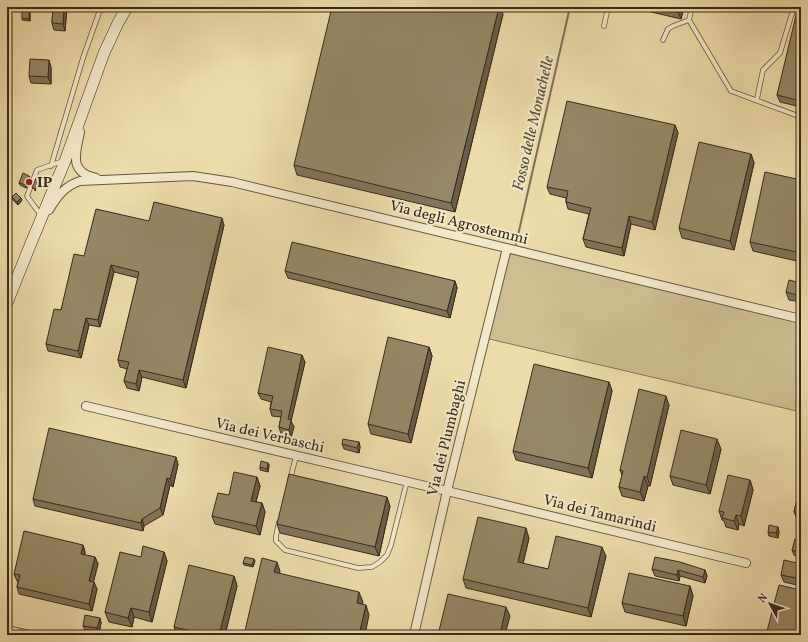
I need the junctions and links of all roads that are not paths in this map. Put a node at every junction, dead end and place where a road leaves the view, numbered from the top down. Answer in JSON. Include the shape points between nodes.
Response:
{"nodes":[{"id":1,"x":101,"y":7,"type":"edge"},
{"id":2,"x":127,"y":7,"type":"edge"},
{"id":3,"x":608,"y":7,"type":"edge"},
{"id":4,"x":692,"y":7,"type":"edge"},
{"id":5,"x":794,"y":7,"type":"edge"},
{"id":6,"x":689,"y":20,"type":"junction"},
{"id":7,"x":604,"y":26,"type":"dead end"},
{"id":8,"x":662,"y":40,"type":"dead end"},
{"id":9,"x":757,"y":100,"type":"junction"},
{"id":10,"x":83,"y":113,"type":"junction"},
{"id":11,"x":801,"y":117,"type":"edge"},
{"id":12,"x":66,"y":161,"type":"junction"},
{"id":13,"x":51,"y":166,"type":"junction"},
{"id":14,"x":107,"y":179,"type":"junction"},
{"id":15,"x":42,"y":216,"type":"junction"},
{"id":16,"x":29,"y":248,"type":"junction"},
{"id":17,"x":507,"y":248,"type":"junction"},
{"id":18,"x":7,"y":303,"type":"edge"},
{"id":19,"x":801,"y":318,"type":"edge"},
{"id":20,"x":86,"y":406,"type":"dead end"},
{"id":21,"x":296,"y":455,"type":"junction"},
{"id":22,"x":407,"y":481,"type":"junction"},
{"id":23,"x":289,"y":485,"type":"edge"},
{"id":24,"x":447,"y":491,"type":"junction"},
{"id":25,"x":281,"y":514,"type":"edge"},
{"id":26,"x":746,"y":563,"type":"dead end"},
{"id":27,"x":7,"y":630,"type":"edge"},
{"id":28,"x":29,"y":635,"type":"edge"},
{"id":29,"x":414,"y":635,"type":"edge"}],
"edges":[{"from":1,"to":13,"type":"lane"},
{"from":2,"to":10,"type":"main road","via":[[104,53]]},
{"from":3,"to":7,"type":"lane"},
{"from":4,"to":6,"type":"lane"},
{"from":5,"to":9,"type":"lane","via":[[780,53],[763,70]]},
{"from":6,"to":8,"type":"lane","via":[[668,29]]},
{"from":6,"to":9,"type":"lane","via":[[731,91]]},
{"from":9,"to":11,"type":"lane"},
{"from":10,"to":12,"type":"main road"},
{"from":10,"to":14,"type":"street","name":"Via degli Agrostemmi","via":[[76,150],[77,165],[88,176]]},
{"from":12,"to":13,"type":"lane"},
{"from":12,"to":15,"type":"main road"},
{"from":13,"to":15,"type":"lane","via":[[37,170],[27,196]]},
{"from":14,"to":16,"type":"street","name":"Via degli Agrostemmi","via":[[80,181],[62,191]]},
{"from":14,"to":17,"type":"street","name":"Via degli Agrostemmi","via":[[193,176],[232,182]]},
{"from":15,"to":16,"type":"main road"},
{"from":16,"to":18,"type":"main road"},
{"from":17,"to":19,"type":"street","name":"Via degli Agrostemmi"},
{"from":17,"to":24,"type":"street","name":"Via dei Plumbaghi"},
{"from":20,"to":21,"type":"street","name":"Via dei Verbaschi"},
{"from":21,"to":22,"type":"street","name":"Via dei Verbaschi"},
{"from":21,"to":23,"type":"lane"},
{"from":22,"to":24,"type":"street","name":"Via dei Verbaschi"},
{"from":22,"to":25,"type":"lane","via":[[391,546],[387,555],[372,567],[358,568],[285,550],[276,541]]},
{"from":24,"to":26,"type":"street","name":"Via dei Tamarindi"},
{"from":24,"to":29,"type":"street","name":"Via dei Plumbaghi"},
{"from":27,"to":28,"type":"street"}]}
